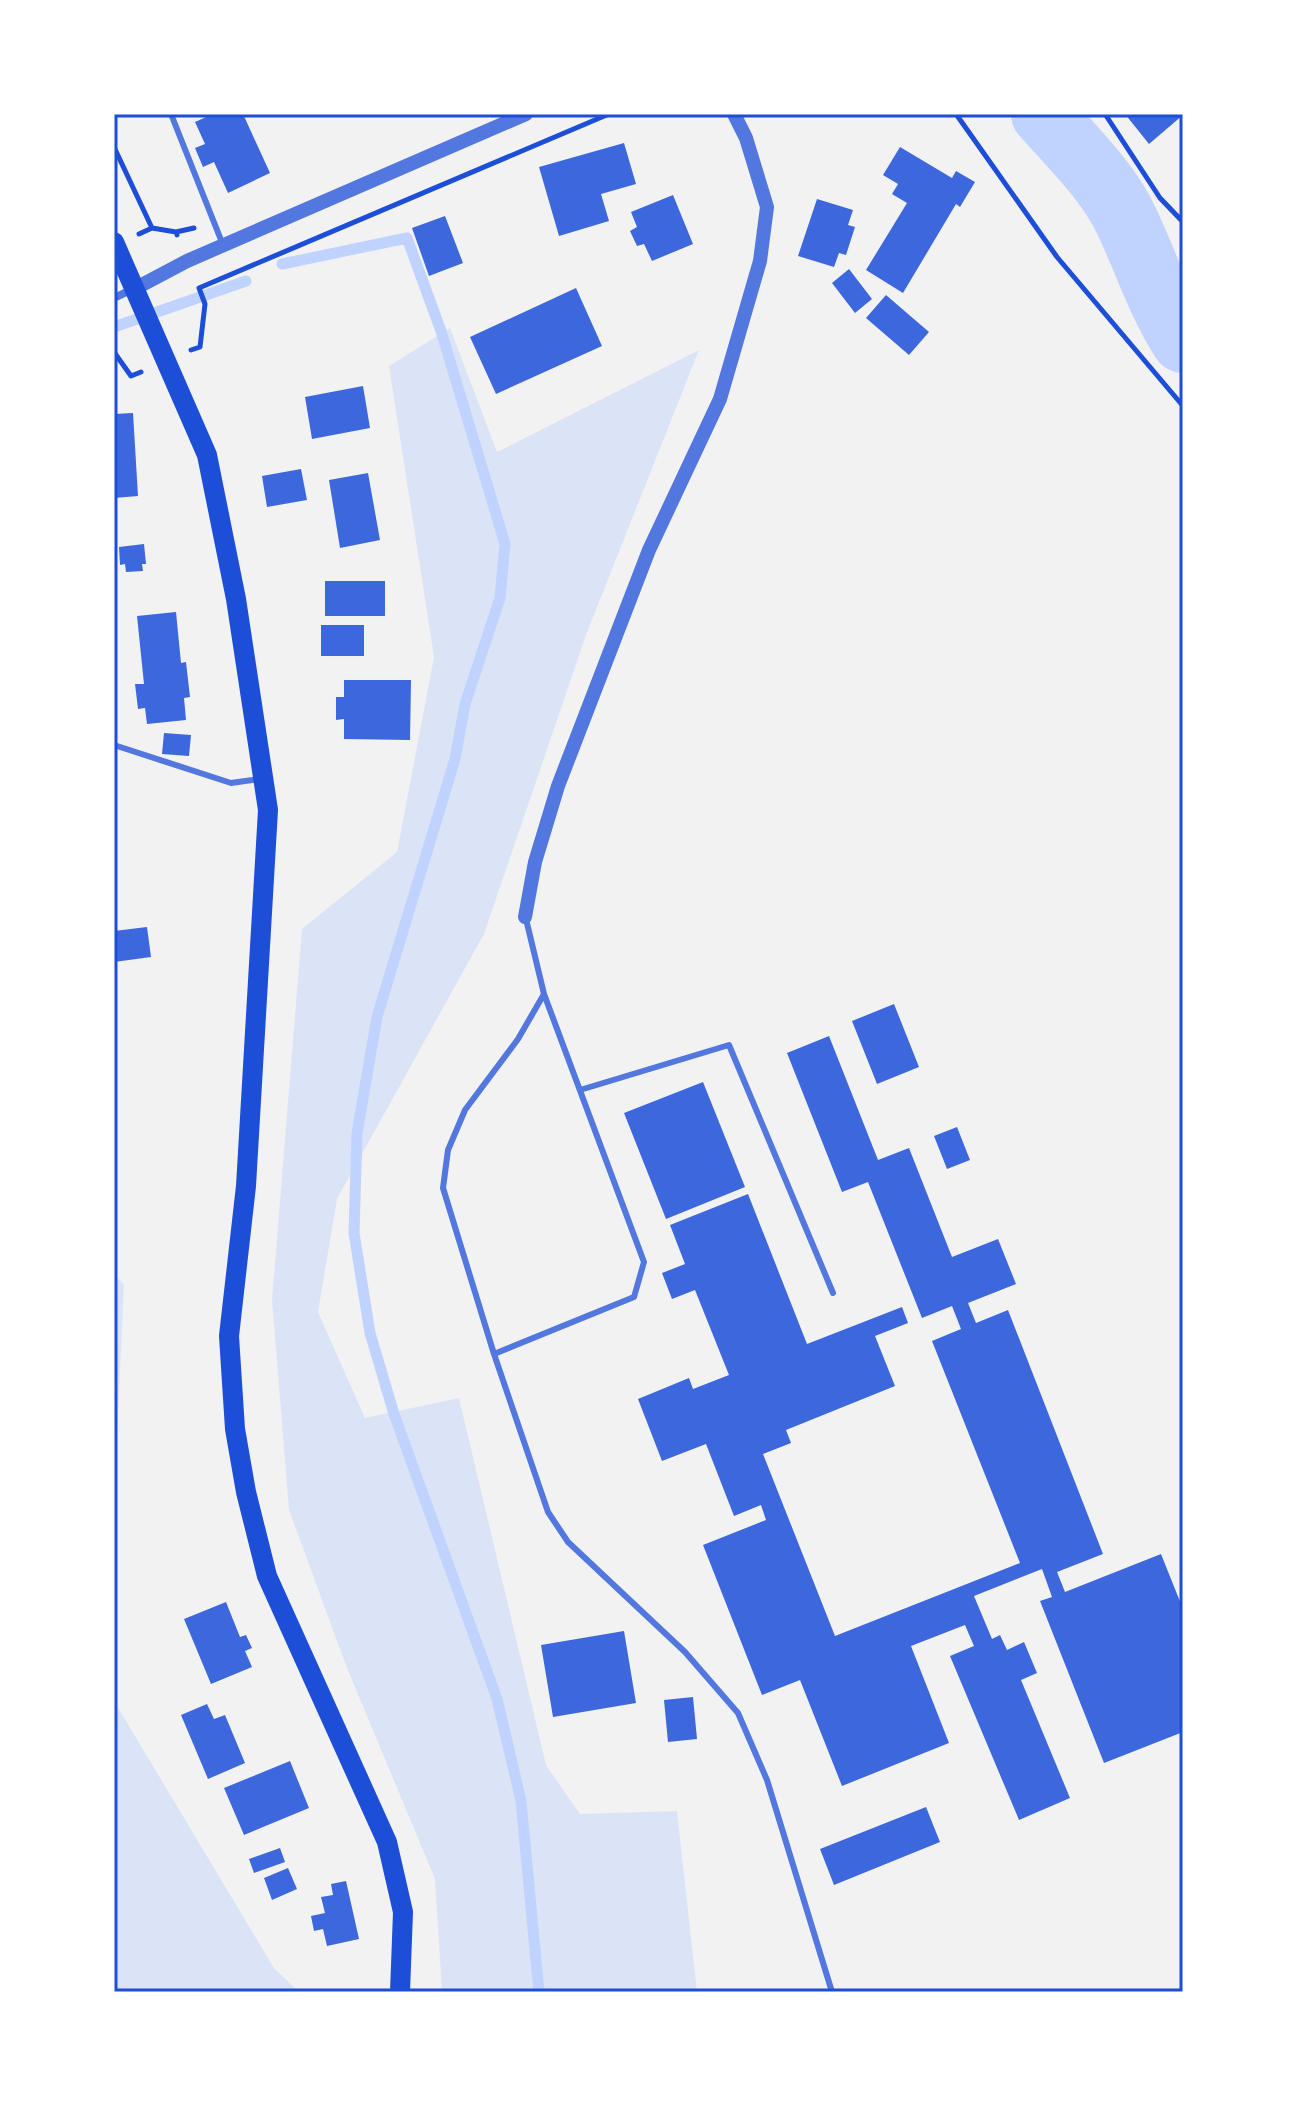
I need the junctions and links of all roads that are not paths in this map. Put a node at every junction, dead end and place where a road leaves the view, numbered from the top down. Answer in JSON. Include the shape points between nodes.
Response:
{"nodes":[{"id":1,"x":171,"y":114,"type":"edge"},
{"id":2,"x":526,"y":114,"type":"edge"},
{"id":3,"x":734,"y":114,"type":"edge"},
{"id":4,"x":115,"y":244,"type":"edge"},
{"id":5,"x":223,"y":245,"type":"junction"},
{"id":6,"x":136,"y":288,"type":"junction"},
{"id":7,"x":114,"y":298,"type":"edge"},
{"id":8,"x":114,"y":745,"type":"edge"},
{"id":9,"x":263,"y":778,"type":"junction"},
{"id":10,"x":525,"y":917,"type":"joint"},
{"id":11,"x":544,"y":994,"type":"junction"},
{"id":12,"x":580,"y":1090,"type":"junction"},
{"id":13,"x":833,"y":1293,"type":"dead end"},
{"id":14,"x":494,"y":1354,"type":"junction"},
{"id":15,"x":400,"y":1992,"type":"edge"},
{"id":16,"x":832,"y":1992,"type":"edge"}],
"edges":[{"from":1,"to":5,"type":"lane"},
{"from":2,"to":5,"type":"street"},
{"from":3,"to":10,"type":"street","via":[[767,207],[760,261],[720,399],[649,550],[558,786]]},
{"from":4,"to":6,"type":"main road"},
{"from":5,"to":6,"type":"street"},
{"from":6,"to":7,"type":"street"},
{"from":6,"to":9,"type":"main road","via":[[207,455]]},
{"from":8,"to":9,"type":"lane","via":[[231,783]]},
{"from":9,"to":15,"type":"main road","via":[[268,810],[261,954],[246,1186],[229,1336],[235,1429],[267,1576],[387,1842],[403,1912]]},
{"from":10,"to":11,"type":"lane"},
{"from":11,"to":12,"type":"lane"},
{"from":11,"to":14,"type":"lane","via":[[465,1110],[448,1150],[443,1188]]},
{"from":12,"to":13,"type":"lane","via":[[729,1045]]},
{"from":12,"to":14,"type":"lane","via":[[644,1262],[634,1297]]},
{"from":14,"to":16,"type":"lane","via":[[548,1512],[568,1542],[685,1652],[738,1713],[767,1780]]}]}
